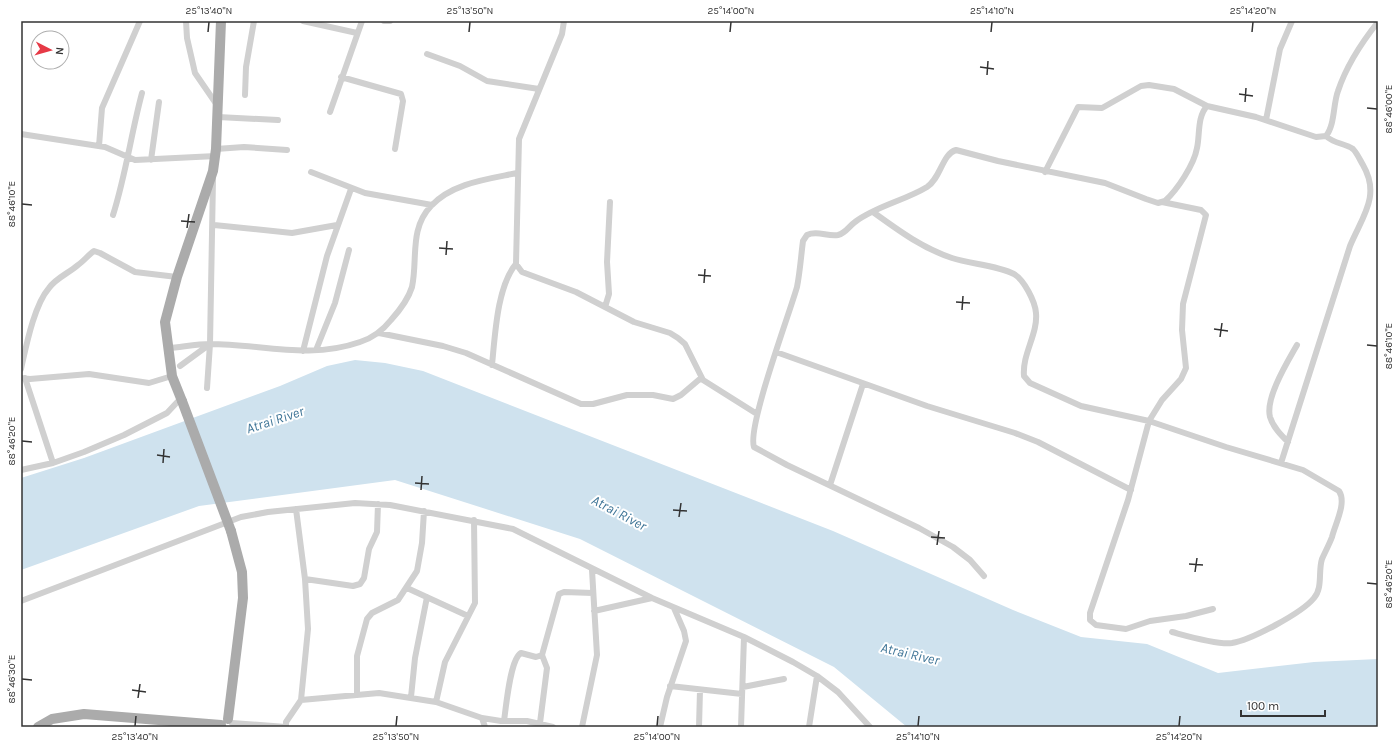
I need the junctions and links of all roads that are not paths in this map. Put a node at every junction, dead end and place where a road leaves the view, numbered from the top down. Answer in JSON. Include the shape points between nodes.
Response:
{"nodes":[{"id":1,"x":140,"y":21,"type":"edge"},
{"id":2,"x":186,"y":21,"type":"edge"},
{"id":3,"x":221,"y":21,"type":"edge"},
{"id":4,"x":254,"y":21,"type":"edge"},
{"id":5,"x":303,"y":21,"type":"edge"},
{"id":6,"x":362,"y":21,"type":"edge"},
{"id":7,"x":384,"y":21,"type":"edge"},
{"id":8,"x":390,"y":21,"type":"edge"},
{"id":9,"x":564,"y":21,"type":"edge"},
{"id":10,"x":1292,"y":21,"type":"edge"},
{"id":11,"x":316,"y":22,"type":"edge"},
{"id":12,"x":1378,"y":22,"type":"edge"},
{"id":13,"x":357,"y":33,"type":"junction"},
{"id":14,"x":427,"y":54,"type":"dead end"},
{"id":15,"x":341,"y":77,"type":"junction"},
{"id":16,"x":539,"y":89,"type":"junction"},
{"id":17,"x":142,"y":93,"type":"dead end"},
{"id":18,"x":245,"y":95,"type":"dead end"},
{"id":19,"x":159,"y":102,"type":"dead end"},
{"id":20,"x":218,"y":106,"type":"junction"},
{"id":21,"x":1207,"y":106,"type":"junction"},
{"id":22,"x":330,"y":112,"type":"dead end"},
{"id":23,"x":218,"y":117,"type":"junction"},
{"id":24,"x":278,"y":120,"type":"dead end"},
{"id":25,"x":1266,"y":120,"type":"junction"},
{"id":26,"x":21,"y":134,"type":"edge"},
{"id":27,"x":1326,"y":136,"type":"junction"},
{"id":28,"x":99,"y":146,"type":"junction"},
{"id":29,"x":395,"y":149,"type":"dead end"},
{"id":30,"x":287,"y":150,"type":"dead end"},
{"id":31,"x":216,"y":152,"type":"junction"},
{"id":32,"x":128,"y":158,"type":"junction"},
{"id":33,"x":151,"y":160,"type":"junction"},
{"id":34,"x":213,"y":171,"type":"junction"},
{"id":35,"x":311,"y":172,"type":"dead end"},
{"id":36,"x":1045,"y":172,"type":"junction"},
{"id":37,"x":517,"y":173,"type":"junction"},
{"id":38,"x":351,"y":189,"type":"junction"},
{"id":39,"x":610,"y":202,"type":"dead end"},
{"id":40,"x":1162,"y":202,"type":"junction"},
{"id":41,"x":432,"y":205,"type":"junction"},
{"id":42,"x":873,"y":212,"type":"junction"},
{"id":43,"x":113,"y":215,"type":"dead end"},
{"id":44,"x":214,"y":225,"type":"junction"},
{"id":45,"x":337,"y":225,"type":"junction"},
{"id":46,"x":349,"y":250,"type":"dead end"},
{"id":47,"x":516,"y":264,"type":"junction"},
{"id":48,"x":176,"y":277,"type":"junction"},
{"id":49,"x":605,"y":307,"type":"junction"},
{"id":50,"x":379,"y":333,"type":"junction"},
{"id":51,"x":210,"y":344,"type":"junction"},
{"id":52,"x":1297,"y":345,"type":"dead end"},
{"id":53,"x":168,"y":348,"type":"junction"},
{"id":54,"x":316,"y":350,"type":"junction"},
{"id":55,"x":303,"y":351,"type":"junction"},
{"id":56,"x":776,"y":352,"type":"junction"},
{"id":57,"x":492,"y":365,"type":"junction"},
{"id":58,"x":180,"y":366,"type":"dead end"},
{"id":59,"x":21,"y":369,"type":"edge"},
{"id":60,"x":172,"y":376,"type":"junction"},
{"id":61,"x":23,"y":378,"type":"edge"},
{"id":62,"x":701,"y":378,"type":"junction"},
{"id":63,"x":863,"y":384,"type":"junction"},
{"id":64,"x":207,"y":388,"type":"dead end"},
{"id":65,"x":182,"y":399,"type":"junction"},
{"id":66,"x":757,"y":414,"type":"junction"},
{"id":67,"x":1149,"y":421,"type":"junction"},
{"id":68,"x":1288,"y":442,"type":"junction"},
{"id":69,"x":53,"y":463,"type":"junction"},
{"id":70,"x":1281,"y":463,"type":"junction"},
{"id":71,"x":21,"y":470,"type":"edge"},
{"id":72,"x":830,"y":485,"type":"junction"},
{"id":73,"x":1131,"y":490,"type":"junction"},
{"id":74,"x":378,"y":504,"type":"junction"},
{"id":75,"x":296,"y":510,"type":"junction"},
{"id":76,"x":424,"y":511,"type":"junction"},
{"id":77,"x":474,"y":520,"type":"junction"},
{"id":78,"x":592,"y":570,"type":"junction"},
{"id":79,"x":984,"y":576,"type":"dead end"},
{"id":80,"x":305,"y":579,"type":"junction"},
{"id":81,"x":406,"y":588,"type":"junction"},
{"id":82,"x":593,"y":593,"type":"junction"},
{"id":83,"x":427,"y":597,"type":"junction"},
{"id":84,"x":652,"y":598,"type":"junction"},
{"id":85,"x":21,"y":601,"type":"edge"},
{"id":86,"x":674,"y":608,"type":"junction"},
{"id":87,"x":1212,"y":609,"type":"dead end"},
{"id":88,"x":594,"y":611,"type":"junction"},
{"id":89,"x":468,"y":616,"type":"junction"},
{"id":90,"x":1172,"y":632,"type":"dead end"},
{"id":91,"x":744,"y":637,"type":"junction"},
{"id":92,"x":542,"y":655,"type":"junction"},
{"id":93,"x":817,"y":676,"type":"junction"},
{"id":94,"x":784,"y":678,"type":"dead end"},
{"id":95,"x":670,"y":686,"type":"junction"},
{"id":96,"x":743,"y":687,"type":"junction"},
{"id":97,"x":700,"y":690,"type":"junction"},
{"id":98,"x":357,"y":693,"type":"junction"},
{"id":99,"x":742,"y":694,"type":"junction"},
{"id":100,"x":411,"y":697,"type":"junction"},
{"id":101,"x":301,"y":700,"type":"junction"},
{"id":102,"x":436,"y":702,"type":"junction"},
{"id":103,"x":482,"y":718,"type":"junction"},
{"id":104,"x":504,"y":721,"type":"junction"},
{"id":105,"x":540,"y":723,"type":"junction"},
{"id":106,"x":227,"y":724,"type":"edge"},
{"id":107,"x":38,"y":727,"type":"edge"},
{"id":108,"x":286,"y":727,"type":"edge"},
{"id":109,"x":485,"y":727,"type":"edge"},
{"id":110,"x":552,"y":727,"type":"edge"},
{"id":111,"x":582,"y":727,"type":"edge"},
{"id":112,"x":660,"y":727,"type":"edge"},
{"id":113,"x":699,"y":727,"type":"edge"},
{"id":114,"x":741,"y":727,"type":"edge"},
{"id":115,"x":809,"y":727,"type":"edge"},
{"id":116,"x":870,"y":727,"type":"edge"}],
"edges":[{"from":1,"to":28,"type":"street","via":[[102,108]]},
{"from":2,"to":20,"type":"street","via":[[195,73]]},
{"from":3,"to":20,"type":"main road"},
{"from":4,"to":18,"type":"street","via":[[246,67]]},
{"from":5,"to":11,"type":"street"},
{"from":6,"to":13,"type":"street"},
{"from":7,"to":8,"type":"street"},
{"from":9,"to":16,"type":"street","via":[[562,34]]},
{"from":10,"to":25,"type":"street","via":[[1280,49]]},
{"from":11,"to":13,"type":"street"},
{"from":12,"to":27,"type":"street","via":[[1367,35],[1340,86]]},
{"from":13,"to":15,"type":"street"},
{"from":14,"to":16,"type":"street","via":[[460,66],[487,81]]},
{"from":15,"to":22,"type":"street"},
{"from":15,"to":29,"type":"street","via":[[401,94]]},
{"from":16,"to":37,"type":"street","via":[[519,139]]},
{"from":17,"to":32,"type":"street"},
{"from":19,"to":33,"type":"street"},
{"from":20,"to":23,"type":"main road"},
{"from":21,"to":25,"type":"street"},
{"from":21,"to":36,"type":"street","via":[[1174,89],[1149,85],[1141,86],[1102,108],[1078,107]]},
{"from":21,"to":40,"type":"street","via":[[1202,114],[1197,148],[1191,165],[1167,200]]},
{"from":23,"to":24,"type":"street"},
{"from":23,"to":31,"type":"main road"},
{"from":25,"to":27,"type":"street","via":[[1316,138]]},
{"from":26,"to":28,"type":"street"},
{"from":27,"to":68,"type":"street","via":[[1333,142],[1355,151],[1369,177],[1371,192],[1365,214],[1350,246]]},
{"from":28,"to":32,"type":"street","via":[[112,149]]},
{"from":30,"to":31,"type":"street","via":[[244,148]]},
{"from":31,"to":33,"type":"street"},
{"from":31,"to":34,"type":"main road"},
{"from":32,"to":33,"type":"street"},
{"from":32,"to":43,"type":"street"},
{"from":34,"to":44,"type":"street"},
{"from":34,"to":48,"type":"main road"},
{"from":35,"to":38,"type":"street"},
{"from":36,"to":40,"type":"street","via":[[1105,183],[1146,199]]},
{"from":36,"to":42,"type":"street","via":[[956,150],[949,154],[939,175],[928,186]]},
{"from":37,"to":41,"type":"street","via":[[458,188]]},
{"from":37,"to":47,"type":"street"},
{"from":38,"to":41,"type":"street"},
{"from":38,"to":45,"type":"street"},
{"from":39,"to":49,"type":"street","via":[[607,262],[609,294]]},
{"from":40,"to":67,"type":"street","via":[[1201,210],[1206,217],[1183,304],[1182,330],[1186,368],[1181,379],[1162,400]]},
{"from":41,"to":50,"type":"street","via":[[421,221],[415,238],[410,292],[403,307]]},
{"from":42,"to":56,"type":"street","via":[[853,223],[843,233],[810,234],[805,239],[797,286]]},
{"from":42,"to":67,"type":"street","via":[[901,233],[936,252],[1008,272],[1021,280],[1036,313],[1023,365],[1026,380],[1081,406]]},
{"from":44,"to":45,"type":"street","via":[[292,233]]},
{"from":44,"to":51,"type":"street"},
{"from":45,"to":55,"type":"street","via":[[320,279]]},
{"from":46,"to":54,"type":"street","via":[[335,303]]},
{"from":47,"to":49,"type":"street","via":[[522,272],[576,292]]},
{"from":47,"to":57,"type":"street","via":[[510,271],[505,287],[497,321]]},
{"from":48,"to":53,"type":"main road","via":[[165,322]]},
{"from":48,"to":59,"type":"street","via":[[135,272],[100,253],[90,254],[55,282],[46,293],[31,327]]},
{"from":49,"to":62,"type":"street","via":[[634,322],[678,338],[685,344]]},
{"from":50,"to":54,"type":"street","via":[[347,346]]},
{"from":50,"to":57,"type":"street","via":[[443,346]]},
{"from":51,"to":53,"type":"street"},
{"from":51,"to":55,"type":"street"},
{"from":51,"to":58,"type":"street"},
{"from":51,"to":64,"type":"street"},
{"from":52,"to":68,"type":"street","via":[[1277,382],[1270,408],[1270,416],[1278,432]]},
{"from":53,"to":60,"type":"main road"},
{"from":54,"to":55,"type":"street"},
{"from":56,"to":63,"type":"street"},
{"from":56,"to":66,"type":"street"},
{"from":57,"to":62,"type":"street","via":[[585,405],[624,395],[653,395],[673,400]]},
{"from":60,"to":61,"type":"street","via":[[149,383],[89,374]]},
{"from":60,"to":65,"type":"main road"},
{"from":61,"to":69,"type":"street"},
{"from":62,"to":66,"type":"street"},
{"from":63,"to":72,"type":"street"},
{"from":63,"to":73,"type":"street","via":[[1015,432]]},
{"from":65,"to":69,"type":"street","via":[[161,416],[84,452]]},
{"from":65,"to":106,"type":"main road","bridge":true,"via":[[231,531],[242,572],[244,598]]},
{"from":66,"to":72,"type":"street","via":[[752,440],[754,447]]},
{"from":67,"to":70,"type":"street"},
{"from":67,"to":73,"type":"street"},
{"from":68,"to":70,"type":"street"},
{"from":69,"to":71,"type":"street"},
{"from":70,"to":90,"type":"street","via":[[1303,470],[1342,494],[1329,547],[1322,560],[1320,582],[1315,597],[1250,638],[1231,643]]},
{"from":72,"to":79,"type":"street","via":[[953,547],[970,560]]},
{"from":73,"to":87,"type":"street","via":[[1090,620],[1096,626],[1126,629],[1150,621]]},
{"from":74,"to":75,"type":"street","via":[[355,503]]},
{"from":74,"to":76,"type":"street"},
{"from":74,"to":80,"type":"street","via":[[376,532],[369,548],[364,578],[360,584],[353,586]]},
{"from":75,"to":80,"type":"street"},
{"from":75,"to":85,"type":"street","via":[[241,517]]},
{"from":76,"to":77,"type":"street"},
{"from":76,"to":81,"type":"street","via":[[420,562]]},
{"from":77,"to":78,"type":"street","via":[[524,533]]},
{"from":77,"to":89,"type":"street","via":[[476,597]]},
{"from":78,"to":82,"type":"street"},
{"from":78,"to":84,"type":"street"},
{"from":80,"to":101,"type":"street","via":[[308,629]]},
{"from":81,"to":83,"type":"street"},
{"from":81,"to":98,"type":"street","via":[[398,600],[372,613],[367,619],[358,656]]},
{"from":82,"to":88,"type":"street"},
{"from":82,"to":92,"type":"street","via":[[559,594]]},
{"from":83,"to":89,"type":"street"},
{"from":83,"to":100,"type":"street","via":[[415,658]]},
{"from":84,"to":86,"type":"street"},
{"from":84,"to":88,"type":"street"},
{"from":86,"to":91,"type":"street"},
{"from":86,"to":95,"type":"street","via":[[686,641]]},
{"from":88,"to":111,"type":"street","via":[[597,655]]},
{"from":89,"to":102,"type":"street","via":[[445,662]]},
{"from":91,"to":93,"type":"street"},
{"from":91,"to":96,"type":"street"},
{"from":92,"to":104,"type":"street","via":[[518,655]]},
{"from":92,"to":105,"type":"street","via":[[546,668]]},
{"from":93,"to":115,"type":"street"},
{"from":93,"to":116,"type":"street","via":[[838,692]]},
{"from":94,"to":96,"type":"street"},
{"from":95,"to":97,"type":"street"},
{"from":95,"to":112,"type":"street"},
{"from":96,"to":99,"type":"street"},
{"from":97,"to":99,"type":"street"},
{"from":97,"to":113,"type":"street"},
{"from":98,"to":100,"type":"street"},
{"from":98,"to":101,"type":"street"},
{"from":99,"to":114,"type":"street"},
{"from":100,"to":102,"type":"street"},
{"from":101,"to":108,"type":"street","via":[[286,722]]},
{"from":102,"to":103,"type":"street"},
{"from":103,"to":104,"type":"street"},
{"from":103,"to":109,"type":"street"},
{"from":104,"to":105,"type":"street"},
{"from":105,"to":110,"type":"street"},
{"from":106,"to":107,"type":"main road","via":[[84,714],[52,719]]},
{"from":106,"to":108,"type":"street"}]}
